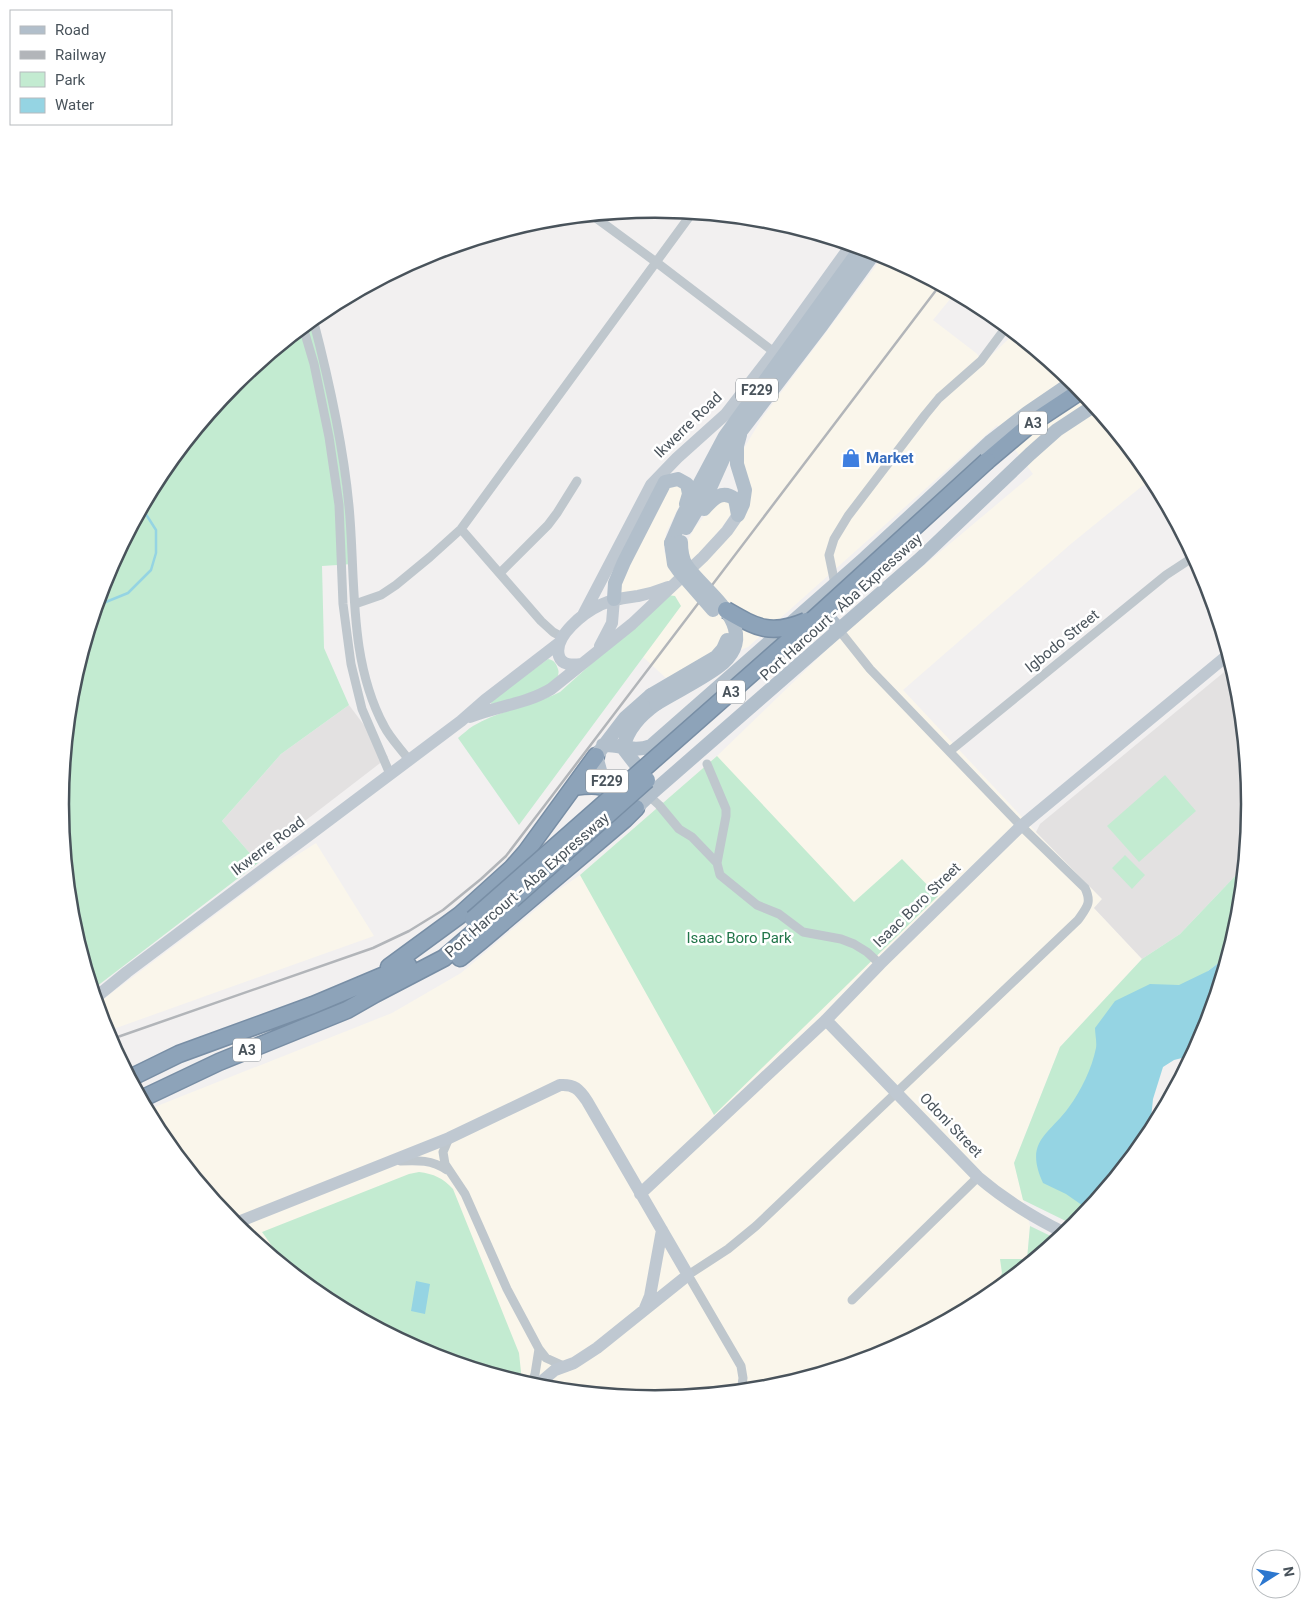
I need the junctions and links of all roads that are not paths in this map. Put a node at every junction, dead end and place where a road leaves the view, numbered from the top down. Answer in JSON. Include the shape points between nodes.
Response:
{"nodes":[{"id":1,"x":688,"y":219,"type":"edge"},
{"id":2,"x":600,"y":221,"type":"edge"},
{"id":3,"x":847,"y":250,"type":"edge"},
{"id":4,"x":859,"y":255,"type":"edge"},
{"id":5,"x":868,"y":258,"type":"edge"},
{"id":6,"x":656,"y":262,"type":"junction"},
{"id":7,"x":856,"y":267,"type":"junction"},
{"id":8,"x":823,"y":291,"type":"junction"},
{"id":9,"x":315,"y":327,"type":"edge"},
{"id":10,"x":1003,"y":332,"type":"edge"},
{"id":11,"x":305,"y":334,"type":"edge"},
{"id":12,"x":774,"y":352,"type":"junction"},
{"id":13,"x":1066,"y":386,"type":"edge"},
{"id":14,"x":1075,"y":395,"type":"edge"},
{"id":15,"x":1082,"y":402,"type":"edge"},
{"id":16,"x":1089,"y":409,"type":"edge"},
{"id":17,"x":741,"y":430,"type":"junction"},
{"id":18,"x":991,"y":466,"type":"junction"},
{"id":19,"x":577,"y":481,"type":"dead end"},
{"id":20,"x":738,"y":515,"type":"junction"},
{"id":21,"x":685,"y":520,"type":"junction"},
{"id":22,"x":460,"y":529,"type":"junction"},
{"id":23,"x":676,"y":543,"type":"junction"},
{"id":24,"x":1189,"y":560,"type":"edge"},
{"id":25,"x":500,"y":574,"type":"junction"},
{"id":26,"x":835,"y":584,"type":"junction"},
{"id":27,"x":670,"y":587,"type":"junction"},
{"id":28,"x":614,"y":599,"type":"junction"},
{"id":29,"x":354,"y":604,"type":"junction"},
{"id":30,"x":817,"y":608,"type":"junction"},
{"id":31,"x":726,"y":610,"type":"junction"},
{"id":32,"x":583,"y":615,"type":"junction"},
{"id":33,"x":541,"y":621,"type":"junction"},
{"id":34,"x":839,"y":630,"type":"junction"},
{"id":35,"x":561,"y":640,"type":"junction"},
{"id":36,"x":595,"y":652,"type":"junction"},
{"id":37,"x":547,"y":653,"type":"junction"},
{"id":38,"x":1223,"y":659,"type":"edge"},
{"id":39,"x":582,"y":664,"type":"junction"},
{"id":40,"x":654,"y":699,"type":"junction"},
{"id":41,"x":461,"y":721,"type":"junction"},
{"id":42,"x":623,"y":748,"type":"junction"},
{"id":43,"x":600,"y":750,"type":"junction"},
{"id":44,"x":950,"y":752,"type":"junction"},
{"id":45,"x":409,"y":760,"type":"junction"},
{"id":46,"x":707,"y":764,"type":"dead end"},
{"id":47,"x":390,"y":774,"type":"junction"},
{"id":48,"x":574,"y":787,"type":"junction"},
{"id":49,"x":651,"y":794,"type":"junction"},
{"id":50,"x":636,"y":808,"type":"junction"},
{"id":51,"x":624,"y":820,"type":"junction"},
{"id":52,"x":1021,"y":826,"type":"junction"},
{"id":53,"x":717,"y":863,"type":"junction"},
{"id":54,"x":476,"y":923,"type":"junction"},
{"id":55,"x":880,"y":964,"type":"junction"},
{"id":56,"x":358,"y":987,"type":"junction"},
{"id":57,"x":100,"y":994,"type":"edge"},
{"id":58,"x":347,"y":1010,"type":"junction"},
{"id":59,"x":826,"y":1020,"type":"junction"},
{"id":60,"x":179,"y":1054,"type":"junction"},
{"id":61,"x":153,"y":1066,"type":"junction"},
{"id":62,"x":132,"y":1070,"type":"edge"},
{"id":63,"x":135,"y":1075,"type":"edge"},
{"id":64,"x":139,"y":1082,"type":"edge"},
{"id":65,"x":896,"y":1092,"type":"junction"},
{"id":66,"x":146,"y":1097,"type":"edge"},
{"id":67,"x":449,"y":1138,"type":"junction"},
{"id":68,"x":392,"y":1162,"type":"junction"},
{"id":69,"x":451,"y":1173,"type":"junction"},
{"id":70,"x":978,"y":1177,"type":"junction"},
{"id":71,"x":640,"y":1194,"type":"junction"},
{"id":72,"x":242,"y":1220,"type":"edge"},
{"id":73,"x":662,"y":1230,"type":"junction"},
{"id":74,"x":1059,"y":1230,"type":"edge"},
{"id":75,"x":688,"y":1275,"type":"junction"},
{"id":76,"x":852,"y":1300,"type":"dead end"},
{"id":77,"x":645,"y":1308,"type":"junction"},
{"id":78,"x":539,"y":1349,"type":"junction"},
{"id":79,"x":566,"y":1367,"type":"junction"},
{"id":80,"x":534,"y":1378,"type":"edge"},
{"id":81,"x":543,"y":1380,"type":"edge"},
{"id":82,"x":550,"y":1381,"type":"edge"},
{"id":83,"x":742,"y":1384,"type":"edge"}],
"edges":[{"from":1,"to":6,"type":"street"},
{"from":2,"to":6,"type":"street"},
{"from":3,"to":8,"type":"street","name":"Ikwerre Road"},
{"from":4,"to":7,"type":"main road","number":"F229"},
{"from":5,"to":7,"type":"main road","number":"F229"},
{"from":6,"to":12,"type":"street"},
{"from":6,"to":22,"type":"street"},
{"from":7,"to":8,"type":"main road","number":"F229"},
{"from":7,"to":17,"type":"main road","number":"F229"},
{"from":8,"to":12,"type":"street","name":"Ikwerre Road"},
{"from":8,"to":21,"type":"main road","number":"F229","via":[[725,436]]},
{"from":9,"to":29,"type":"street","via":[[345,478]]},
{"from":10,"to":26,"type":"street","via":[[981,361],[939,398],[848,516],[834,539],[829,555]]},
{"from":11,"to":47,"type":"street","via":[[329,437],[338,495],[351,664],[362,709]]},
{"from":12,"to":32,"type":"street","name":"Ikwerre Road","via":[[726,414],[651,485]]},
{"from":13,"to":26,"type":"main road","via":[[992,441]]},
{"from":14,"to":18,"type":"highway","name":"Port Harcourt - Aba Expressway","number":"A3","via":[[1032,423]]},
{"from":15,"to":18,"type":"highway","name":"Port Harcourt - Aba Expressway","number":"A3"},
{"from":16,"to":34,"type":"main road","via":[[1057,430]]},
{"from":17,"to":20,"type":"main road","via":[[736,455],[744,490]]},
{"from":17,"to":21,"type":"main road","number":"F229","via":[[728,448],[711,486]]},
{"from":18,"to":30,"type":"highway","name":"Port Harcourt - Aba Expressway","number":"A3","bridge":true},
{"from":18,"to":54,"type":"highway","name":"Port Harcourt - Aba Expressway","number":"A3","bridge":true,"via":[[802,643],[527,887]]},
{"from":19,"to":25,"type":"street","via":[[548,525]]},
{"from":20,"to":21,"type":"main road","via":[[735,499],[724,494]]},
{"from":20,"to":27,"type":"street","name":"Ikwerre Road","via":[[703,557]]},
{"from":21,"to":23,"type":"main road","number":"F229"},
{"from":21,"to":28,"type":"main road","via":[[689,494],[687,484],[678,478],[665,482],[624,562],[616,582]]},
{"from":22,"to":25,"type":"street"},
{"from":22,"to":29,"type":"street","via":[[396,585],[381,595]]},
{"from":23,"to":31,"type":"main road","number":"F229","bridge":true,"via":[[686,564]]},
{"from":23,"to":40,"type":"main road","number":"F229","bridge":true,"via":[[674,564],[721,619],[727,639],[724,649],[716,657]]},
{"from":24,"to":44,"type":"street","name":"Igbodo Street","via":[[1166,575]]},
{"from":25,"to":33,"type":"street"},
{"from":26,"to":30,"type":"main road"},
{"from":27,"to":28,"type":"street","name":"Ikwerre Road"},
{"from":27,"to":36,"type":"street","name":"Ikwerre Road","via":[[632,624]]},
{"from":28,"to":32,"type":"street","name":"Ikwerre Road"},
{"from":28,"to":36,"type":"street","via":[[612,624]]},
{"from":29,"to":45,"type":"street","via":[[367,685],[384,728]]},
{"from":30,"to":31,"type":"highway","bridge":true,"via":[[790,627],[776,630],[748,623]]},
{"from":30,"to":34,"type":"main road"},
{"from":30,"to":42,"type":"main road","via":[[651,746]]},
{"from":30,"to":54,"type":"highway","name":"Port Harcourt - Aba Expressway","number":"A3","bridge":true},
{"from":31,"to":40,"type":"main road","number":"F229","bridge":true,"via":[[736,634],[724,662],[718,668]]},
{"from":32,"to":35,"type":"street","name":"Ikwerre Road"},
{"from":33,"to":35,"type":"street"},
{"from":33,"to":37,"type":"street","via":[[550,641]]},
{"from":34,"to":44,"type":"street","via":[[870,669]]},
{"from":34,"to":49,"type":"main road"},
{"from":35,"to":37,"type":"street","name":"Ikwerre Road"},
{"from":35,"to":39,"type":"street","via":[[558,650],[561,661]]},
{"from":36,"to":39,"type":"street","name":"Ikwerre Road"},
{"from":37,"to":41,"type":"street","name":"Ikwerre Road"},
{"from":38,"to":52,"type":"street","name":"Isaac Boro Street"},
{"from":39,"to":41,"type":"street","name":"Ikwerre Road","via":[[539,696]]},
{"from":40,"to":42,"type":"main road","number":"F229","via":[[629,730]]},
{"from":40,"to":43,"type":"main road","number":"F229","via":[[626,718]]},
{"from":41,"to":45,"type":"street","name":"Ikwerre Road"},
{"from":42,"to":43,"type":"main road","via":[[615,745]]},
{"from":42,"to":49,"type":"main road","number":"F229","via":[[650,782],[653,787]]},
{"from":43,"to":48,"type":"highway"},
{"from":43,"to":50,"type":"main road","number":"F229","via":[[601,774]]},
{"from":44,"to":52,"type":"street"},
{"from":45,"to":47,"type":"street","name":"Ikwerre Road"},
{"from":46,"to":53,"type":"street","via":[[726,809]]},
{"from":47,"to":57,"type":"street","name":"Ikwerre Road"},
{"from":48,"to":51,"type":"highway","via":[[596,785],[611,791],[624,813]]},
{"from":48,"to":56,"type":"highway","via":[[512,868],[460,915]]},
{"from":49,"to":50,"type":"main road","number":"F229"},
{"from":49,"to":53,"type":"street","via":[[679,829],[692,837]]},
{"from":50,"to":51,"type":"highway","number":"F229"},
{"from":51,"to":58,"type":"highway","via":[[453,963]]},
{"from":52,"to":55,"type":"street","name":"Isaac Boro Street"},
{"from":52,"to":65,"type":"street","via":[[1085,888],[1089,897],[1087,907],[1078,920]]},
{"from":53,"to":55,"type":"street","via":[[720,875],[757,905],[779,914],[803,932],[841,938],[854,944]]},
{"from":54,"to":56,"type":"highway","name":"Port Harcourt - Aba Expressway","number":"A3","via":[[407,966]]},
{"from":54,"to":58,"type":"highway","name":"Port Harcourt - Aba Expressway","number":"A3","via":[[444,958]]},
{"from":55,"to":59,"type":"street","name":"Isaac Boro Street"},
{"from":56,"to":60,"type":"highway","name":"Port Harcourt - Aba Expressway","number":"A3"},
{"from":58,"to":66,"type":"highway","name":"Port Harcourt - Aba Expressway","number":"A3","via":[[219,1062]]},
{"from":59,"to":65,"type":"street","name":"Odoni Street"},
{"from":59,"to":71,"type":"street","name":"Isaac Boro Street"},
{"from":60,"to":61,"type":"highway","name":"Port Harcourt - Aba Expressway","number":"A3"},
{"from":60,"to":64,"type":"highway"},
{"from":61,"to":62,"type":"highway"},
{"from":61,"to":63,"type":"highway","name":"Port Harcourt - Aba Expressway","number":"A3"},
{"from":65,"to":70,"type":"street","name":"Odoni Street"},
{"from":65,"to":75,"type":"street","via":[[756,1226]]},
{"from":67,"to":68,"type":"street"},
{"from":67,"to":69,"type":"street","via":[[443,1158]]},
{"from":67,"to":71,"type":"street","via":[[560,1085],[574,1086],[587,1100]]},
{"from":68,"to":69,"type":"street","via":[[427,1161]]},
{"from":68,"to":72,"type":"street"},
{"from":69,"to":78,"type":"street","via":[[465,1194],[507,1288]]},
{"from":70,"to":74,"type":"street","name":"Odoni Street","via":[[1009,1202]]},
{"from":70,"to":76,"type":"street"},
{"from":71,"to":73,"type":"street"},
{"from":73,"to":75,"type":"street"},
{"from":73,"to":77,"type":"street"},
{"from":75,"to":77,"type":"street"},
{"from":75,"to":83,"type":"street","via":[[741,1366]]},
{"from":77,"to":79,"type":"street","via":[[597,1348]]},
{"from":78,"to":79,"type":"street","via":[[546,1358]]},
{"from":78,"to":80,"type":"street"},
{"from":79,"to":81,"type":"street","via":[[554,1370]]},
{"from":79,"to":82,"type":"street"}]}
